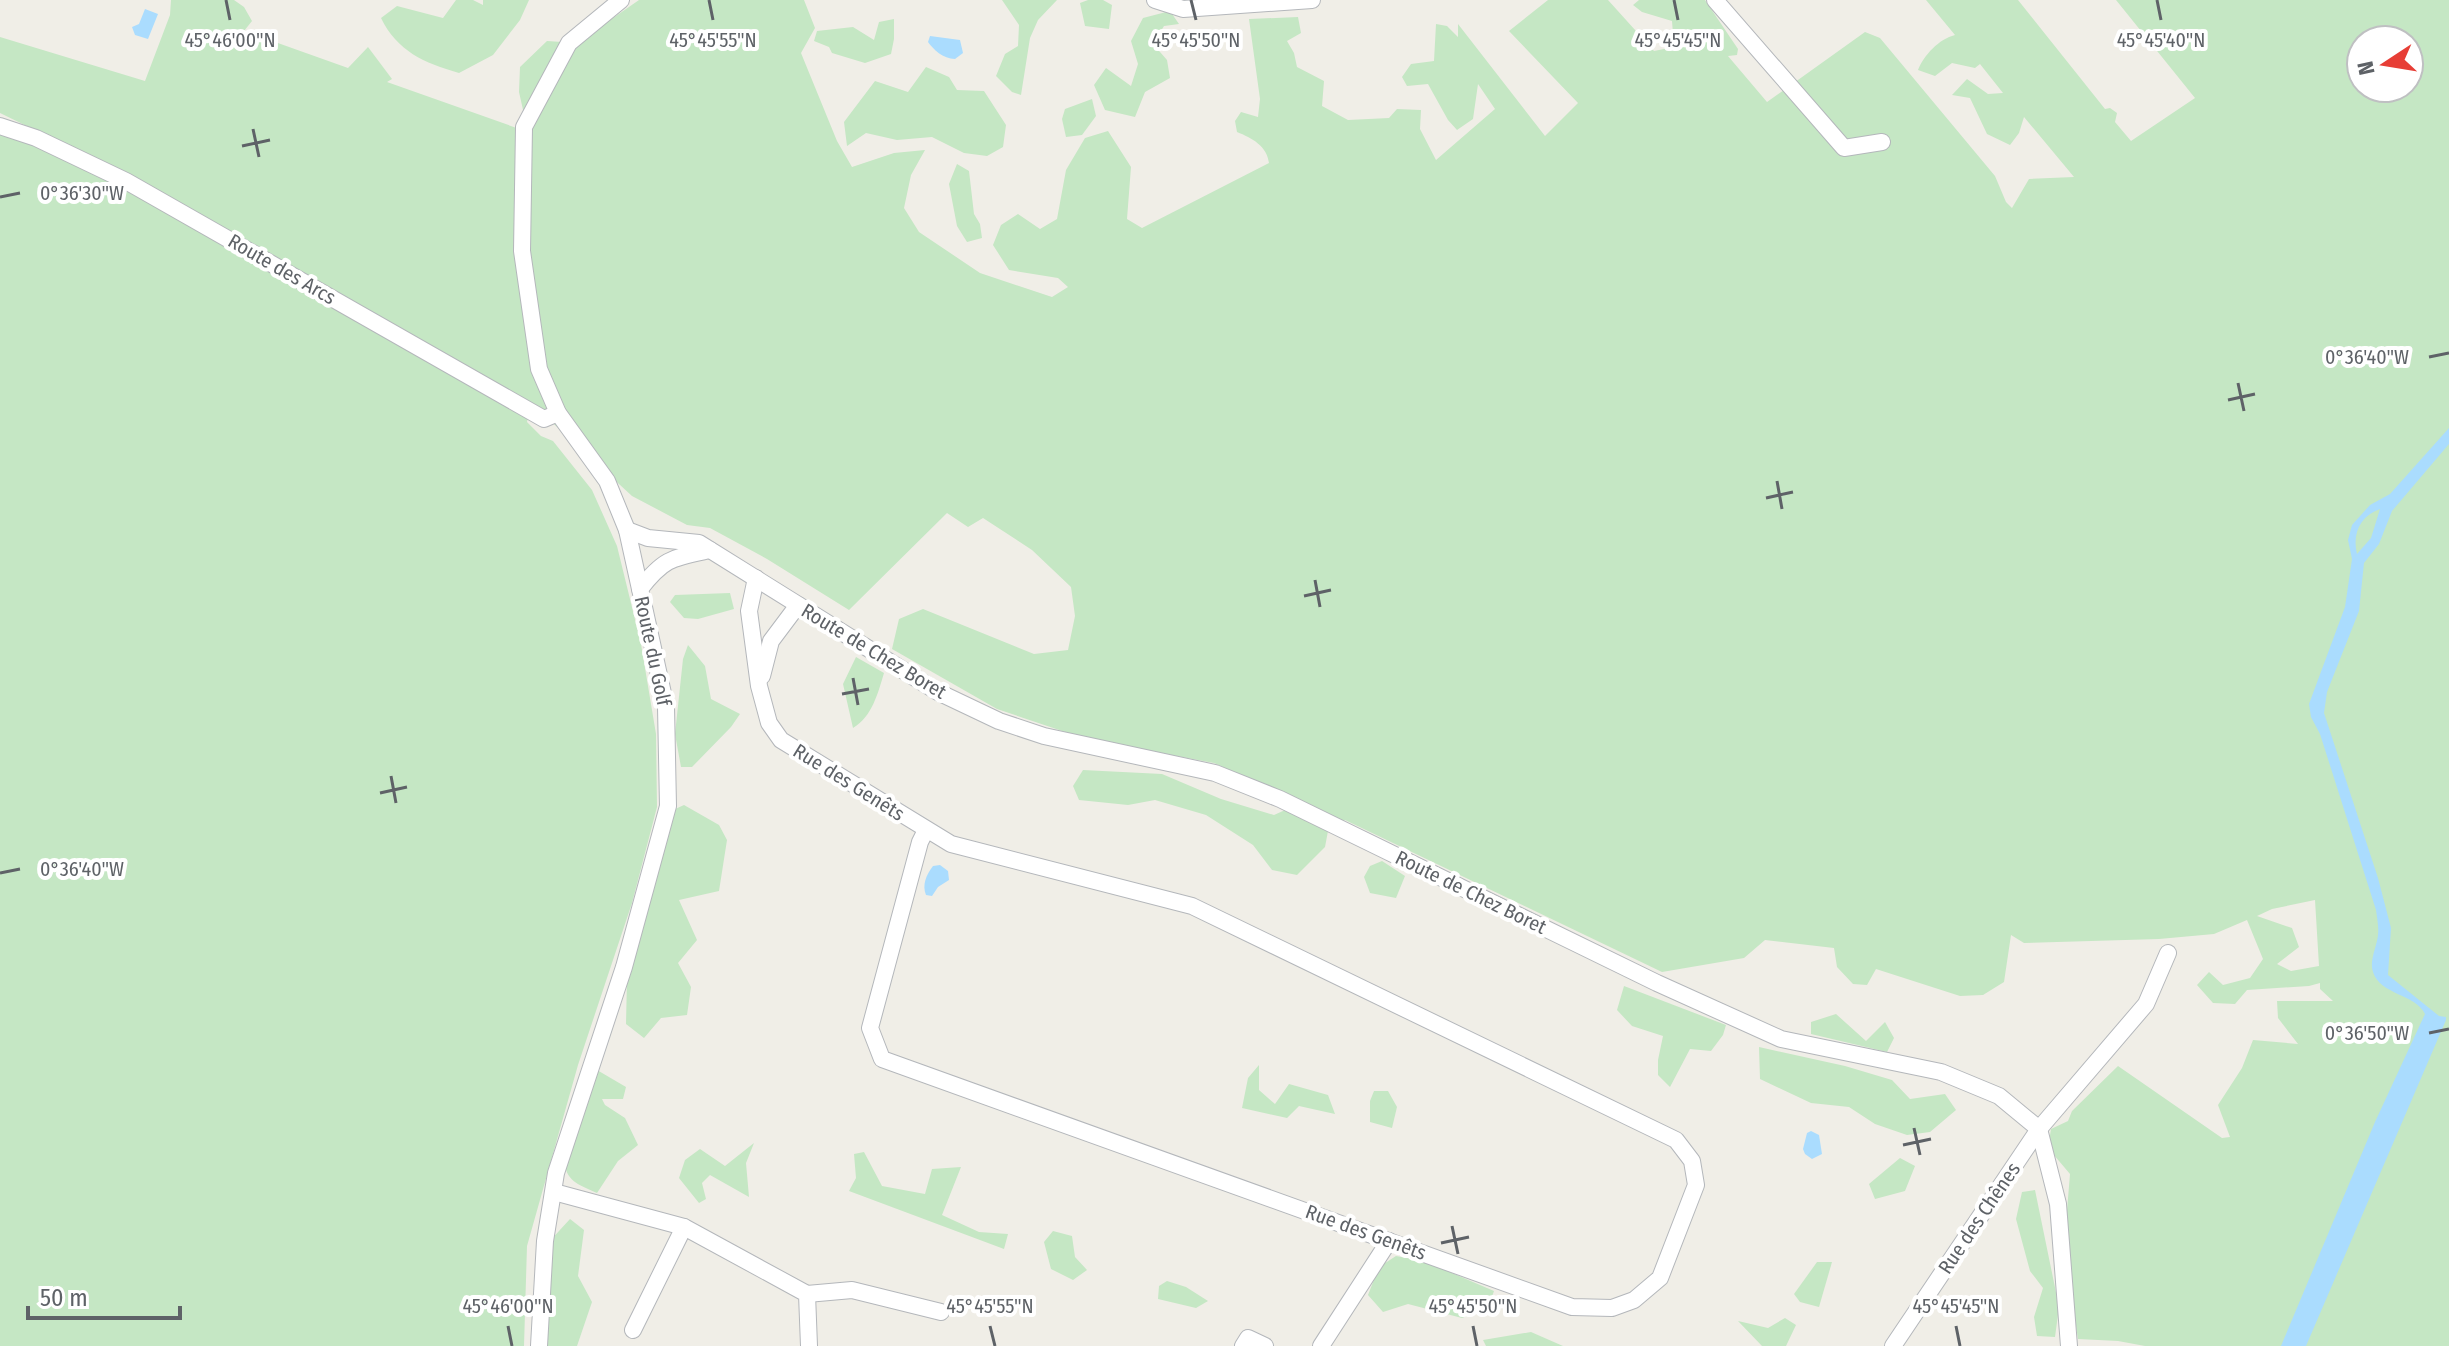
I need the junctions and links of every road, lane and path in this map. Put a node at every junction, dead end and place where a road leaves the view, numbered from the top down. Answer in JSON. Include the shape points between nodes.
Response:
{"nodes":[{"id":1,"x":621,"y":0,"type":"edge"},
{"id":2,"x":1155,"y":0,"type":"edge"},
{"id":3,"x":1312,"y":0,"type":"edge"},
{"id":4,"x":1715,"y":0,"type":"edge"},
{"id":5,"x":0,"y":126,"type":"edge"},
{"id":6,"x":1882,"y":142,"type":"dead end"},
{"id":7,"x":558,"y":413,"type":"junction"},
{"id":8,"x":627,"y":530,"type":"junction"},
{"id":9,"x":710,"y":550,"type":"junction"},
{"id":10,"x":756,"y":578,"type":"junction"},
{"id":11,"x":640,"y":589,"type":"junction"},
{"id":12,"x":798,"y":605,"type":"junction"},
{"id":13,"x":759,"y":686,"type":"junction"},
{"id":14,"x":926,"y":830,"type":"junction"},
{"id":15,"x":2168,"y":953,"type":"dead end"},
{"id":16,"x":2039,"y":1129,"type":"junction"},
{"id":17,"x":554,"y":1192,"type":"junction"},
{"id":18,"x":684,"y":1227,"type":"junction"},
{"id":19,"x":1389,"y":1241,"type":"junction"},
{"id":20,"x":807,"y":1294,"type":"junction"},
{"id":21,"x":941,"y":1312,"type":"dead end"},
{"id":22,"x":633,"y":1330,"type":"dead end"},
{"id":23,"x":539,"y":1346,"type":"edge"},
{"id":24,"x":809,"y":1346,"type":"edge"},
{"id":25,"x":1243,"y":1346,"type":"edge"},
{"id":26,"x":1265,"y":1346,"type":"edge"},
{"id":27,"x":1321,"y":1346,"type":"edge"},
{"id":28,"x":1893,"y":1346,"type":"edge"},
{"id":29,"x":2069,"y":1346,"type":"edge"}],
"edges":[{"from":1,"to":7,"type":"street","name":"Route du Golf","via":[[569,43],[524,127],[522,251],[539,369]]},
{"from":2,"to":3,"type":"street","via":[[1183,9]]},
{"from":4,"to":6,"type":"street","via":[[1844,148]]},
{"from":5,"to":7,"type":"street","name":"Route des Arcs","via":[[126,181],[544,419]]},
{"from":7,"to":8,"type":"street","name":"Route du Golf","via":[[607,481]]},
{"from":8,"to":9,"type":"street","name":"Route de Chez Boret","via":[[648,538],[699,543]]},
{"from":8,"to":11,"type":"street","name":"Route du Golf"},
{"from":9,"to":10,"type":"street","name":"Route de Chez Boret"},
{"from":9,"to":11,"type":"street","via":[[657,567]]},
{"from":10,"to":12,"type":"street","name":"Route de Chez Boret"},
{"from":10,"to":13,"type":"street","name":"Rue des Genêts","via":[[749,611]]},
{"from":11,"to":17,"type":"street","name":"Route du Golf","via":[[666,707],[668,806]]},
{"from":12,"to":13,"type":"street","via":[[771,641]]},
{"from":12,"to":16,"type":"street","name":"Route de Chez Boret","via":[[938,692],[999,721],[1044,736],[1215,773],[1280,799],[1781,1039],[1941,1072],[1999,1096]]},
{"from":13,"to":14,"type":"street","name":"Rue des Genêts","via":[[769,723],[781,740]]},
{"from":14,"to":19,"type":"street","name":"Rue des Genêts","via":[[870,1028],[882,1059]]},
{"from":14,"to":19,"type":"street","name":"Rue des Genêts","via":[[951,844],[1192,906],[1676,1140],[1692,1161],[1696,1185],[1660,1278],[1634,1300],[1612,1308],[1572,1307]]},
{"from":15,"to":16,"type":"street","name":"Rue des Chênes","via":[[2146,1004]]},
{"from":16,"to":28,"type":"street","name":"Rue des Chênes"},
{"from":16,"to":29,"type":"street","via":[[2058,1204]]},
{"from":17,"to":18,"type":"street"},
{"from":17,"to":23,"type":"street","name":"Route du Golf","via":[[545,1241]]},
{"from":18,"to":20,"type":"street"},
{"from":18,"to":22,"type":"street"},
{"from":19,"to":27,"type":"street"},
{"from":20,"to":21,"type":"street","via":[[852,1290]]},
{"from":20,"to":24,"type":"street"},
{"from":25,"to":26,"type":"street","via":[[1248,1338]]}]}
